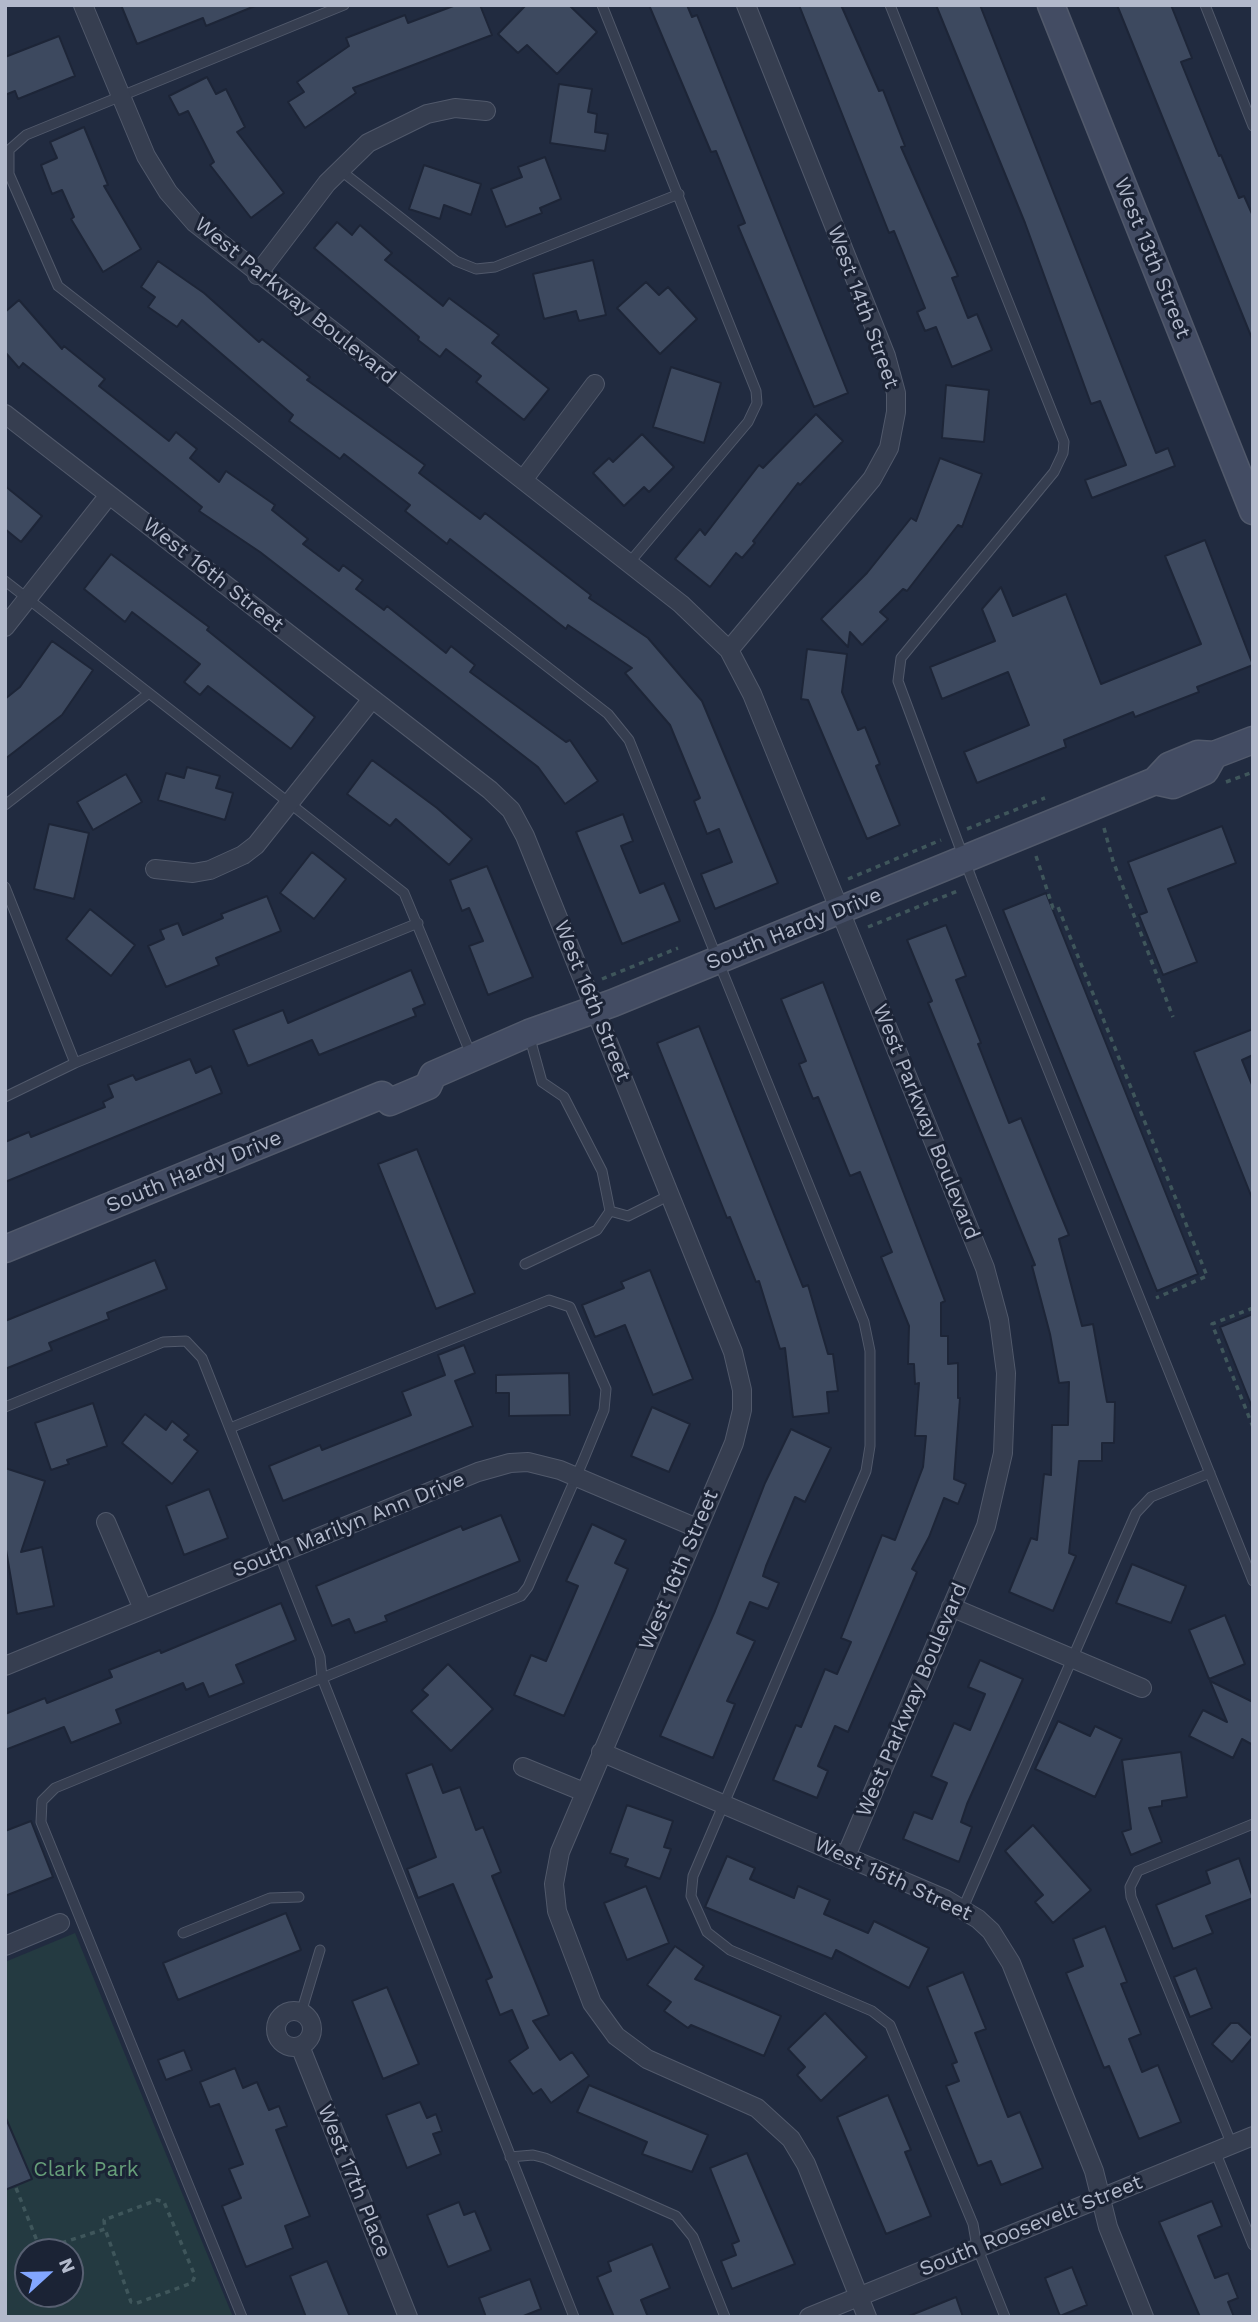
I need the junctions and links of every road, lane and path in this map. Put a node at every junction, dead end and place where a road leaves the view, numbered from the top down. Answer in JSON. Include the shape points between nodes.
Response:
{"nodes":[{"id":1,"x":83,"y":5,"type":"edge"},
{"id":2,"x":344,"y":5,"type":"edge"},
{"id":3,"x":602,"y":5,"type":"edge"},
{"id":4,"x":746,"y":5,"type":"edge"},
{"id":5,"x":890,"y":5,"type":"edge"},
{"id":6,"x":1051,"y":5,"type":"edge"},
{"id":7,"x":1205,"y":5,"type":"edge"},
{"id":8,"x":120,"y":97,"type":"junction"},
{"id":9,"x":486,"y":111,"type":"dead end"},
{"id":10,"x":1253,"y":127,"type":"edge"},
{"id":11,"x":339,"y":169,"type":"junction"},
{"id":12,"x":679,"y":194,"type":"junction"},
{"id":13,"x":257,"y":275,"type":"junction"},
{"id":14,"x":595,"y":384,"type":"dead end"},
{"id":15,"x":5,"y":414,"type":"edge"},
{"id":16,"x":523,"y":480,"type":"junction"},
{"id":17,"x":109,"y":495,"type":"junction"},
{"id":18,"x":1253,"y":511,"type":"edge"},
{"id":19,"x":629,"y":563,"type":"junction"},
{"id":20,"x":5,"y":581,"type":"edge"},
{"id":21,"x":28,"y":598,"type":"junction"},
{"id":22,"x":5,"y":627,"type":"edge"},
{"id":23,"x":729,"y":650,"type":"junction"},
{"id":24,"x":149,"y":693,"type":"junction"},
{"id":25,"x":372,"y":699,"type":"junction"},
{"id":26,"x":1253,"y":740,"type":"edge"},
{"id":27,"x":291,"y":804,"type":"junction"},
{"id":28,"x":5,"y":805,"type":"edge"},
{"id":29,"x":1104,"y":828,"type":"dead end"},
{"id":30,"x":943,"y":839,"type":"dead end"},
{"id":31,"x":1036,"y":856,"type":"dead end"},
{"id":32,"x":965,"y":859,"type":"junction"},
{"id":33,"x":155,"y":869,"type":"dead end"},
{"id":34,"x":846,"y":879,"type":"dead end"},
{"id":35,"x":5,"y":887,"type":"edge"},
{"id":36,"x":963,"y":888,"type":"dead end"},
{"id":37,"x":841,"y":910,"type":"junction"},
{"id":38,"x":418,"y":923,"type":"junction"},
{"id":39,"x":868,"y":927,"type":"dead end"},
{"id":40,"x":687,"y":945,"type":"dead end"},
{"id":41,"x":718,"y":960,"type":"junction"},
{"id":42,"x":602,"y":979,"type":"dead end"},
{"id":43,"x":595,"y":1009,"type":"junction"},
{"id":44,"x":1173,"y":1017,"type":"dead end"},
{"id":45,"x":529,"y":1033,"type":"junction"},
{"id":46,"x":472,"y":1058,"type":"junction"},
{"id":47,"x":75,"y":1063,"type":"junction"},
{"id":48,"x":5,"y":1097,"type":"edge"},
{"id":49,"x":670,"y":1195,"type":"junction"},
{"id":50,"x":610,"y":1211,"type":"junction"},
{"id":51,"x":5,"y":1249,"type":"edge"},
{"id":52,"x":525,"y":1264,"type":"dead end"},
{"id":53,"x":1156,"y":1297,"type":"dead end"},
{"id":54,"x":1253,"y":1308,"type":"edge"},
{"id":55,"x":5,"y":1407,"type":"edge"},
{"id":56,"x":1253,"y":1427,"type":"edge"},
{"id":57,"x":230,"y":1428,"type":"junction"},
{"id":58,"x":1210,"y":1473,"type":"junction"},
{"id":59,"x":576,"y":1477,"type":"junction"},
{"id":60,"x":106,"y":1522,"type":"dead end"},
{"id":61,"x":697,"y":1528,"type":"junction"},
{"id":62,"x":279,"y":1553,"type":"junction"},
{"id":63,"x":1253,"y":1581,"type":"edge"},
{"id":64,"x":951,"y":1607,"type":"junction"},
{"id":65,"x":143,"y":1609,"type":"junction"},
{"id":66,"x":1074,"y":1660,"type":"junction"},
{"id":67,"x":5,"y":1666,"type":"edge"},
{"id":68,"x":322,"y":1678,"type":"junction"},
{"id":69,"x":1142,"y":1688,"type":"dead end"},
{"id":70,"x":601,"y":1752,"type":"junction"},
{"id":71,"x":523,"y":1767,"type":"dead end"},
{"id":72,"x":584,"y":1791,"type":"junction"},
{"id":73,"x":724,"y":1804,"type":"junction"},
{"id":74,"x":1253,"y":1824,"type":"edge"},
{"id":75,"x":846,"y":1856,"type":"junction"},
{"id":76,"x":299,"y":1897,"type":"dead end"},
{"id":77,"x":963,"y":1908,"type":"junction"},
{"id":78,"x":60,"y":1923,"type":"dead end"},
{"id":79,"x":183,"y":1933,"type":"dead end"},
{"id":80,"x":5,"y":1946,"type":"edge"},
{"id":81,"x":320,"y":1950,"type":"dead end"},
{"id":82,"x":301,"y":2013,"type":"junction"},
{"id":83,"x":300,"y":2046,"type":"junction"},
{"id":84,"x":1253,"y":2136,"type":"edge"},
{"id":85,"x":1223,"y":2148,"type":"junction"},
{"id":86,"x":510,"y":2157,"type":"junction"},
{"id":87,"x":16,"y":2188,"type":"dead end"},
{"id":88,"x":1100,"y":2198,"type":"junction"},
{"id":89,"x":105,"y":2229,"type":"junction"},
{"id":90,"x":36,"y":2238,"type":"edge"},
{"id":91,"x":77,"y":2238,"type":"edge"},
{"id":92,"x":1253,"y":2245,"type":"edge"},
{"id":93,"x":977,"y":2247,"type":"junction"},
{"id":94,"x":859,"y":2296,"type":"junction"},
{"id":95,"x":242,"y":2317,"type":"edge"},
{"id":96,"x":408,"y":2317,"type":"edge"},
{"id":97,"x":574,"y":2317,"type":"edge"},
{"id":98,"x":725,"y":2317,"type":"edge"},
{"id":99,"x":809,"y":2317,"type":"edge"},
{"id":100,"x":867,"y":2317,"type":"edge"},
{"id":101,"x":1005,"y":2317,"type":"edge"},
{"id":102,"x":1144,"y":2317,"type":"edge"}],
"edges":[{"from":1,"to":8,"type":"street","name":"West Parkway Boulevard"},
{"from":2,"to":8,"type":"lane"},
{"from":3,"to":12,"type":"lane"},
{"from":4,"to":23,"type":"street","name":"West 14th Street","via":[[886,356],[897,412],[889,448],[872,479]]},
{"from":5,"to":32,"type":"lane","via":[[1064,442],[1054,472],[901,658],[898,668],[901,695]]},
{"from":6,"to":18,"type":"street","name":"West 13th Street"},
{"from":7,"to":10,"type":"lane"},
{"from":8,"to":13,"type":"street","name":"West Parkway Boulevard","via":[[168,192],[202,230]]},
{"from":8,"to":41,"type":"lane","via":[[26,135],[9,150],[9,174],[58,286],[620,726]]},
{"from":9,"to":11,"type":"street","via":[[455,108],[427,114],[381,135]]},
{"from":11,"to":12,"type":"lane","via":[[456,261],[476,269],[495,267]]},
{"from":11,"to":13,"type":"street"},
{"from":12,"to":19,"type":"lane","via":[[754,380],[757,403],[748,422]]},
{"from":13,"to":16,"type":"street","name":"West Parkway Boulevard"},
{"from":14,"to":16,"type":"street"},
{"from":15,"to":17,"type":"street","name":"West 16th Street"},
{"from":16,"to":19,"type":"street","name":"West Parkway Boulevard"},
{"from":17,"to":21,"type":"street"},
{"from":17,"to":25,"type":"street","name":"West 16th Street"},
{"from":19,"to":23,"type":"street","name":"West Parkway Boulevard"},
{"from":20,"to":21,"type":"lane"},
{"from":21,"to":22,"type":"street"},
{"from":21,"to":24,"type":"lane"},
{"from":23,"to":37,"type":"street","name":"West Parkway Boulevard","via":[[752,694]]},
{"from":24,"to":27,"type":"lane"},
{"from":24,"to":28,"type":"lane"},
{"from":25,"to":27,"type":"street"},
{"from":25,"to":43,"type":"street","name":"West 16th Street","via":[[511,810],[526,836]]},
{"from":26,"to":32,"type":"street","name":"South Hardy Drive","via":[[1214,755],[1198,754],[1169,766],[1156,781]]},
{"from":27,"to":33,"type":"street","via":[[256,845],[227,864],[192,873]]},
{"from":27,"to":38,"type":"lane","via":[[397,886]]},
{"from":29,"to":44,"type":"path"},
{"from":30,"to":34,"type":"path"},
{"from":31,"to":53,"type":"path","via":[[1207,1276]]},
{"from":32,"to":37,"type":"street","name":"South Hardy Drive"},
{"from":32,"to":58,"type":"lane"},
{"from":35,"to":47,"type":"lane"},
{"from":36,"to":39,"type":"path"},
{"from":37,"to":41,"type":"street","name":"South Hardy Drive"},
{"from":37,"to":64,"type":"street","name":"West Parkway Boulevard","via":[[985,1268],[1004,1346],[1007,1401],[999,1479],[986,1526]]},
{"from":38,"to":46,"type":"lane"},
{"from":38,"to":47,"type":"lane"},
{"from":40,"to":42,"type":"path"},
{"from":41,"to":43,"type":"street","name":"South Hardy Drive"},
{"from":41,"to":73,"type":"lane","via":[[864,1322],[870,1350],[866,1471]]},
{"from":43,"to":45,"type":"street","name":"South Hardy Drive"},
{"from":43,"to":49,"type":"street","name":"West 16th Street"},
{"from":45,"to":46,"type":"street","name":"South Hardy Drive"},
{"from":45,"to":50,"type":"lane","via":[[542,1082],[564,1097],[602,1171]]},
{"from":46,"to":51,"type":"street","name":"South Hardy Drive","via":[[433,1075],[422,1068],[384,1085],[382,1095]]},
{"from":47,"to":48,"type":"lane"},
{"from":49,"to":50,"type":"lane","via":[[628,1216]]},
{"from":49,"to":61,"type":"street","name":"West 16th Street","via":[[733,1352],[742,1390],[739,1428]]},
{"from":50,"to":52,"type":"lane","via":[[597,1230]]},
{"from":54,"to":56,"type":"path","via":[[1212,1324]]},
{"from":55,"to":57,"type":"lane","via":[[174,1339],[186,1341],[202,1358]]},
{"from":57,"to":59,"type":"lane","via":[[549,1300],[570,1307],[606,1389],[604,1410]]},
{"from":57,"to":62,"type":"lane"},
{"from":58,"to":63,"type":"lane"},
{"from":58,"to":66,"type":"lane","via":[[1143,1504]]},
{"from":59,"to":61,"type":"street","name":"South Marilyn Ann Drive"},
{"from":59,"to":62,"type":"street","name":"South Marilyn Ann Drive","via":[[528,1462],[493,1467]]},
{"from":59,"to":68,"type":"lane","via":[[521,1596]]},
{"from":60,"to":65,"type":"street"},
{"from":61,"to":70,"type":"street","name":"West 16th Street"},
{"from":62,"to":65,"type":"street","name":"South Marilyn Ann Drive"},
{"from":62,"to":68,"type":"lane","via":[[320,1657]]},
{"from":64,"to":66,"type":"street"},
{"from":64,"to":75,"type":"street","name":"West Parkway Boulevard"},
{"from":65,"to":67,"type":"street","name":"South Marilyn Ann Drive"},
{"from":66,"to":69,"type":"street"},
{"from":66,"to":77,"type":"lane"},
{"from":68,"to":86,"type":"lane"},
{"from":68,"to":95,"type":"lane","via":[[55,1788],[47,1793],[40,1811]]},
{"from":70,"to":72,"type":"street","name":"West 16th Street"},
{"from":70,"to":73,"type":"street","name":"West 15th Street"},
{"from":71,"to":72,"type":"street"},
{"from":72,"to":94,"type":"street","name":"West 16th Street","via":[[555,1868],[554,1897],[560,1925],[592,2003],[616,2036],[636,2053],[750,2104],[781,2127],[806,2164]]},
{"from":73,"to":75,"type":"street","name":"West 15th Street"},
{"from":73,"to":93,"type":"lane","via":[[691,1882],[691,1896],[703,1926],[739,1955],[872,2011],[890,2025],[974,2224]]},
{"from":74,"to":85,"type":"lane","via":[[1138,1871],[1130,1887]]},
{"from":75,"to":77,"type":"street","name":"West 15th Street"},
{"from":76,"to":79,"type":"lane","via":[[270,1898]]},
{"from":77,"to":88,"type":"street","name":"West 15th Street","via":[[991,1931],[1011,1963],[1094,2171]]},
{"from":78,"to":80,"type":"street"},
{"from":81,"to":82,"type":"lane"},
{"from":82,"to":83,"type":"street","via":[[311,2026],[309,2038]]},
{"from":82,"to":83,"type":"street","name":"West 17th Place","via":[[284,2014],[276,2029],[284,2044]]},
{"from":83,"to":96,"type":"street","name":"West 17th Place"},
{"from":84,"to":85,"type":"street","name":"South Roosevelt Street"},
{"from":85,"to":88,"type":"street","name":"South Roosevelt Street"},
{"from":85,"to":92,"type":"lane"},
{"from":86,"to":97,"type":"lane"},
{"from":86,"to":98,"type":"lane","via":[[545,2158],[676,2216],[693,2237]]},
{"from":87,"to":90,"type":"path"},
{"from":88,"to":93,"type":"street","name":"South Roosevelt Street"},
{"from":88,"to":102,"type":"street","name":"West 15th Street"},
{"from":89,"to":89,"type":"path","via":[[104,2220],[157,2200],[164,2202],[195,2276],[192,2283],[131,2302]]},
{"from":89,"to":91,"type":"path"},
{"from":93,"to":94,"type":"street","name":"South Roosevelt Street"},
{"from":93,"to":101,"type":"lane"},
{"from":94,"to":99,"type":"street","name":"South Roosevelt Street"},
{"from":94,"to":100,"type":"street","name":"West 16th Street"}]}
